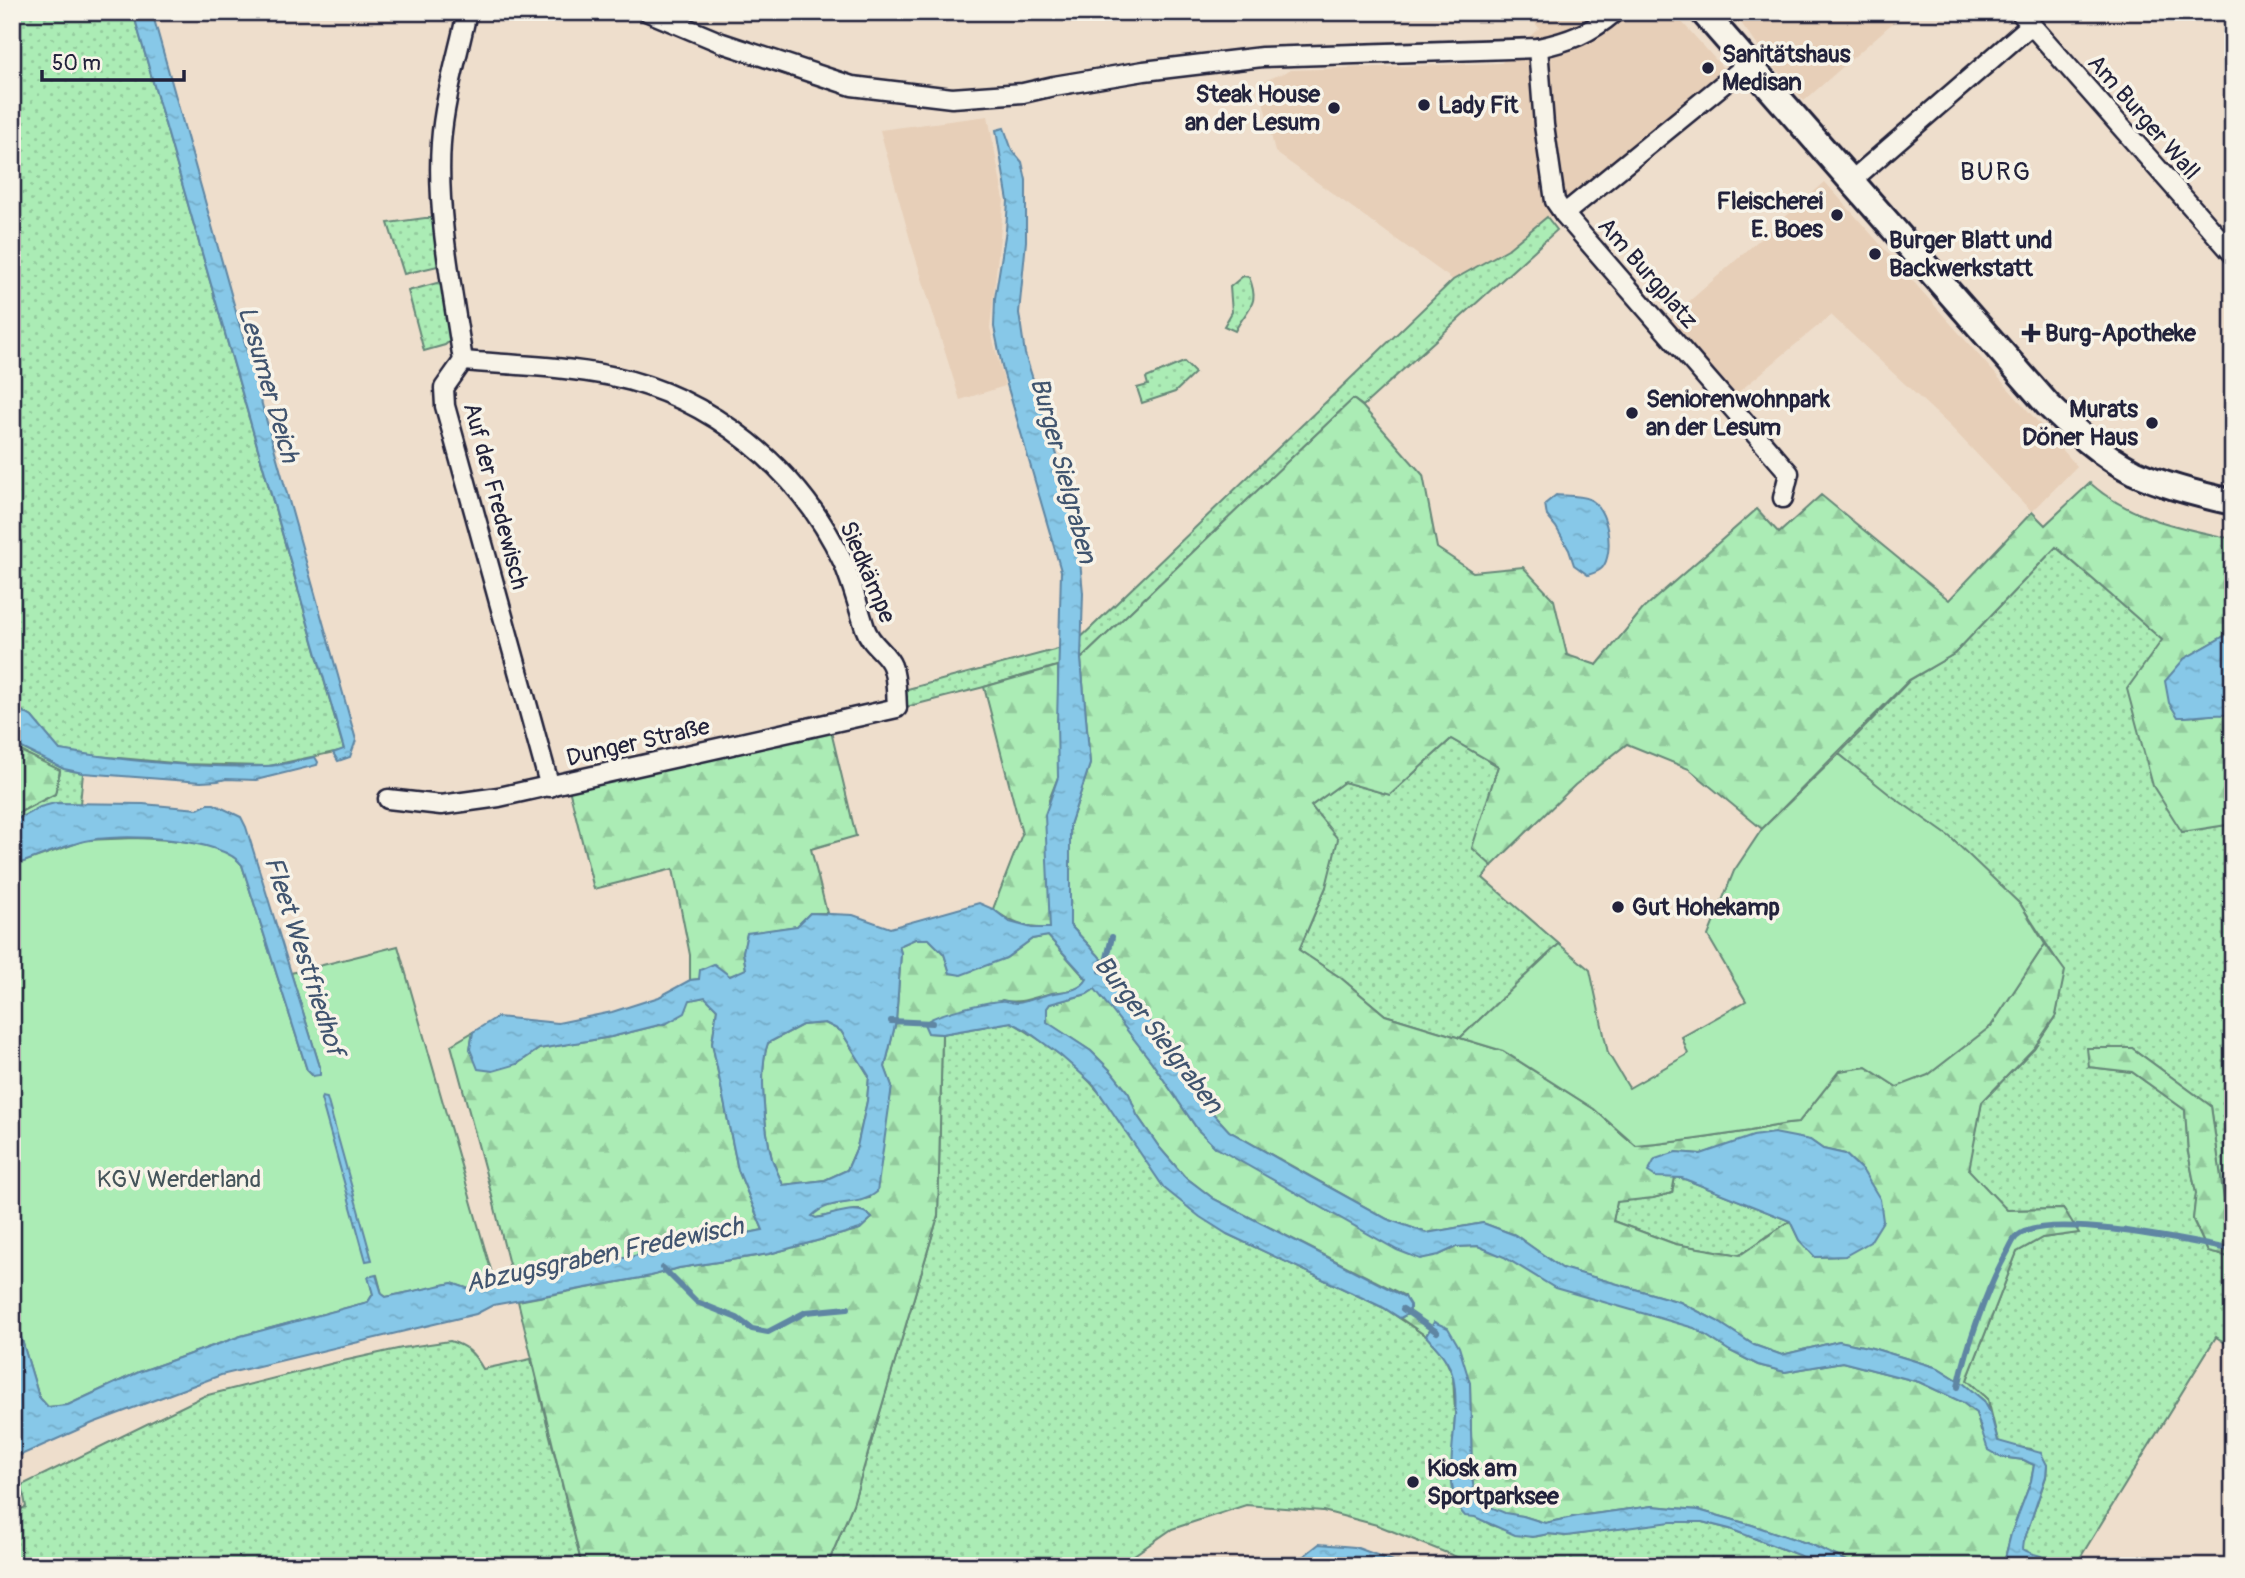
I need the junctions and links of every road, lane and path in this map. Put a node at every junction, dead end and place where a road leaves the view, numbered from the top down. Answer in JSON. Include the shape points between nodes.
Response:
{"nodes":[{"id":1,"x":467,"y":12,"type":"edge"},
{"id":2,"x":648,"y":12,"type":"edge"},
{"id":3,"x":1615,"y":12,"type":"edge"},
{"id":4,"x":1703,"y":12,"type":"edge"},
{"id":5,"x":2025,"y":19,"type":"edge"},
{"id":6,"x":1538,"y":48,"type":"junction"},
{"id":7,"x":1748,"y":64,"type":"junction"},
{"id":8,"x":1850,"y":182,"type":"junction"},
{"id":9,"x":1564,"y":214,"type":"junction"},
{"id":10,"x":2233,"y":254,"type":"edge"},
{"id":11,"x":463,"y":361,"type":"junction"},
{"id":12,"x":1783,"y":498,"type":"dead end"},
{"id":13,"x":2233,"y":502,"type":"edge"},
{"id":14,"x":897,"y":708,"type":"joint"},
{"id":15,"x":550,"y":787,"type":"junction"},
{"id":16,"x":388,"y":799,"type":"dead end"}],
"edges":[{"from":1,"to":11,"type":"street","via":[[441,144],[442,212]]},
{"from":2,"to":6,"type":"street","via":[[722,43],[852,86],[951,98],[1023,93],[1143,71],[1262,57]]},
{"from":3,"to":6,"type":"street","via":[[1569,41]]},
{"from":4,"to":7,"type":"main road"},
{"from":5,"to":8,"type":"street"},
{"from":5,"to":10,"type":"street","name":"Am Burger Wall"},
{"from":6,"to":9,"type":"street","name":"Am Burgplatz","via":[[1555,201]]},
{"from":7,"to":8,"type":"main road"},
{"from":7,"to":9,"type":"street"},
{"from":8,"to":13,"type":"main road","via":[[2077,433],[2135,472]]},
{"from":9,"to":12,"type":"street","name":"Am Burgplatz","via":[[1789,473]]},
{"from":11,"to":14,"type":"street","name":"Siedkämpe","via":[[586,372],[633,382],[691,404],[735,432],[770,461],[827,533],[846,569],[868,638],[892,664]]},
{"from":11,"to":15,"type":"street","name":"Auf der Fredewisch","via":[[444,388],[446,407]]},
{"from":14,"to":15,"type":"street","name":"Dunger Straße"},
{"from":15,"to":16,"type":"street","name":"Dunger Straße","via":[[441,805]]}]}
